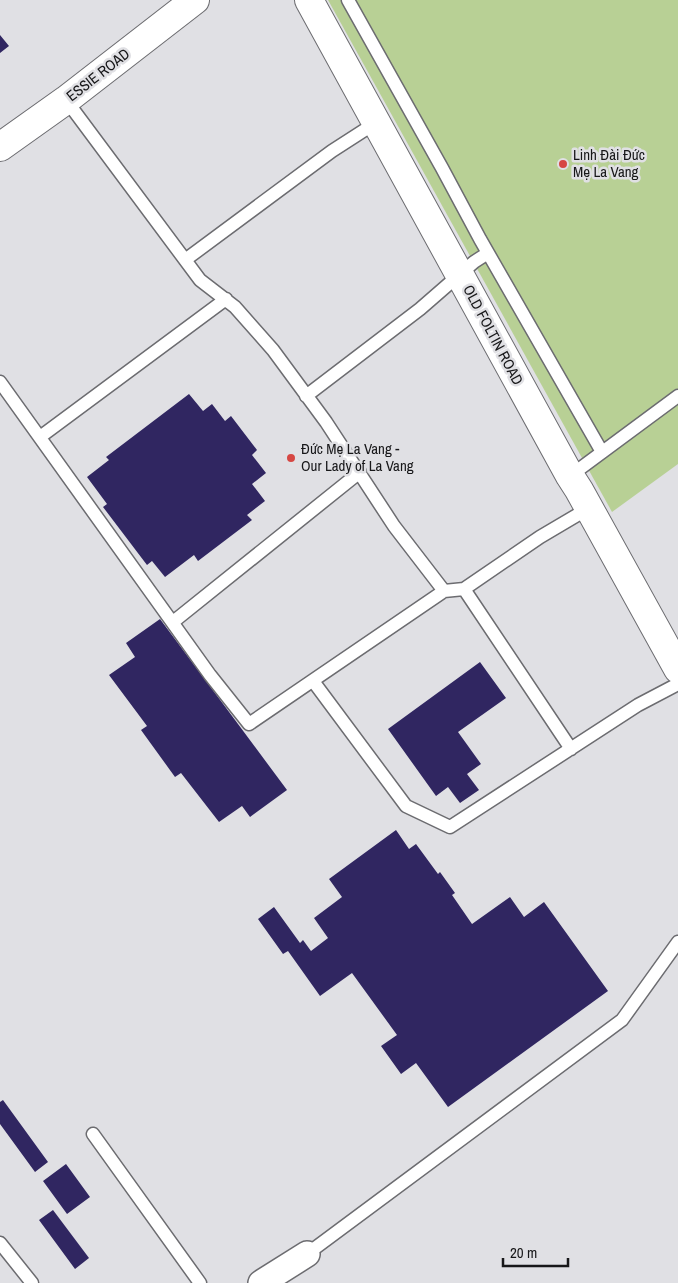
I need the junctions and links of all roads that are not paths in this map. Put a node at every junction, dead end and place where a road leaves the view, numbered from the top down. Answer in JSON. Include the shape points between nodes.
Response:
{"nodes":[{"id":1,"x":195,"y":0,"type":"edge"},
{"id":2,"x":348,"y":0,"type":"edge"},
{"id":3,"x":314,"y":2,"type":"edge"},
{"id":4,"x":66,"y":100,"type":"junction"},
{"id":5,"x":377,"y":122,"type":"junction"},
{"id":6,"x":0,"y":147,"type":"edge"},
{"id":7,"x":488,"y":253,"type":"junction"},
{"id":8,"x":185,"y":260,"type":"junction"},
{"id":9,"x":460,"y":274,"type":"junction"},
{"id":10,"x":226,"y":299,"type":"junction"},
{"id":11,"x":0,"y":382,"type":"edge"},
{"id":12,"x":306,"y":396,"type":"junction"},
{"id":13,"x":678,"y":396,"type":"edge"},
{"id":14,"x":40,"y":437,"type":"junction"},
{"id":15,"x":602,"y":452,"type":"junction"},
{"id":16,"x":360,"y":472,"type":"junction"},
{"id":17,"x":570,"y":476,"type":"junction"},
{"id":18,"x":589,"y":508,"type":"junction"},
{"id":19,"x":464,"y":590,"type":"junction"},
{"id":20,"x":444,"y":591,"type":"junction"},
{"id":21,"x":172,"y":622,"type":"junction"},
{"id":22,"x":678,"y":669,"type":"edge"},
{"id":23,"x":313,"y":681,"type":"junction"},
{"id":24,"x":678,"y":684,"type":"edge"},
{"id":25,"x":571,"y":750,"type":"junction"},
{"id":26,"x":678,"y":942,"type":"edge"},
{"id":27,"x":93,"y":1134,"type":"dead end"},
{"id":28,"x":0,"y":1243,"type":"edge"},
{"id":29,"x":307,"y":1254,"type":"joint"},
{"id":30,"x":32,"y":1283,"type":"edge"},
{"id":31,"x":200,"y":1283,"type":"edge"},
{"id":32,"x":261,"y":1283,"type":"edge"}],
"edges":[{"from":1,"to":4,"type":"street","name":"ESSIE ROAD"},
{"from":2,"to":7,"type":"lane"},
{"from":3,"to":5,"type":"street","name":"OLD FOLTIN ROAD"},
{"from":4,"to":6,"type":"street","name":"ESSIE ROAD"},
{"from":4,"to":8,"type":"lane"},
{"from":5,"to":8,"type":"lane","via":[[332,150]]},
{"from":5,"to":9,"type":"street","name":"OLD FOLTIN ROAD"},
{"from":7,"to":9,"type":"lane"},
{"from":7,"to":15,"type":"lane"},
{"from":8,"to":10,"type":"lane","via":[[200,280]]},
{"from":9,"to":12,"type":"lane","via":[[420,309]]},
{"from":9,"to":17,"type":"street","name":"OLD FOLTIN ROAD"},
{"from":10,"to":12,"type":"lane","via":[[273,350]]},
{"from":10,"to":14,"type":"lane"},
{"from":11,"to":14,"type":"lane"},
{"from":12,"to":16,"type":"lane"},
{"from":13,"to":15,"type":"lane"},
{"from":14,"to":21,"type":"lane"},
{"from":15,"to":17,"type":"lane"},
{"from":16,"to":20,"type":"lane","via":[[394,526]]},
{"from":16,"to":21,"type":"lane"},
{"from":17,"to":18,"type":"street","name":"OLD FOLTIN ROAD"},
{"from":18,"to":19,"type":"lane","via":[[540,537]]},
{"from":18,"to":22,"type":"street","name":"OLD FOLTIN ROAD"},
{"from":19,"to":20,"type":"lane"},
{"from":19,"to":25,"type":"lane"},
{"from":20,"to":23,"type":"lane"},
{"from":21,"to":23,"type":"lane","via":[[249,724]]},
{"from":23,"to":25,"type":"lane","via":[[406,806],[450,827]]},
{"from":24,"to":25,"type":"lane","via":[[638,705]]},
{"from":26,"to":29,"type":"lane","via":[[622,1020]]},
{"from":27,"to":31,"type":"lane"},
{"from":28,"to":30,"type":"lane"},
{"from":29,"to":32,"type":"street"}]}
